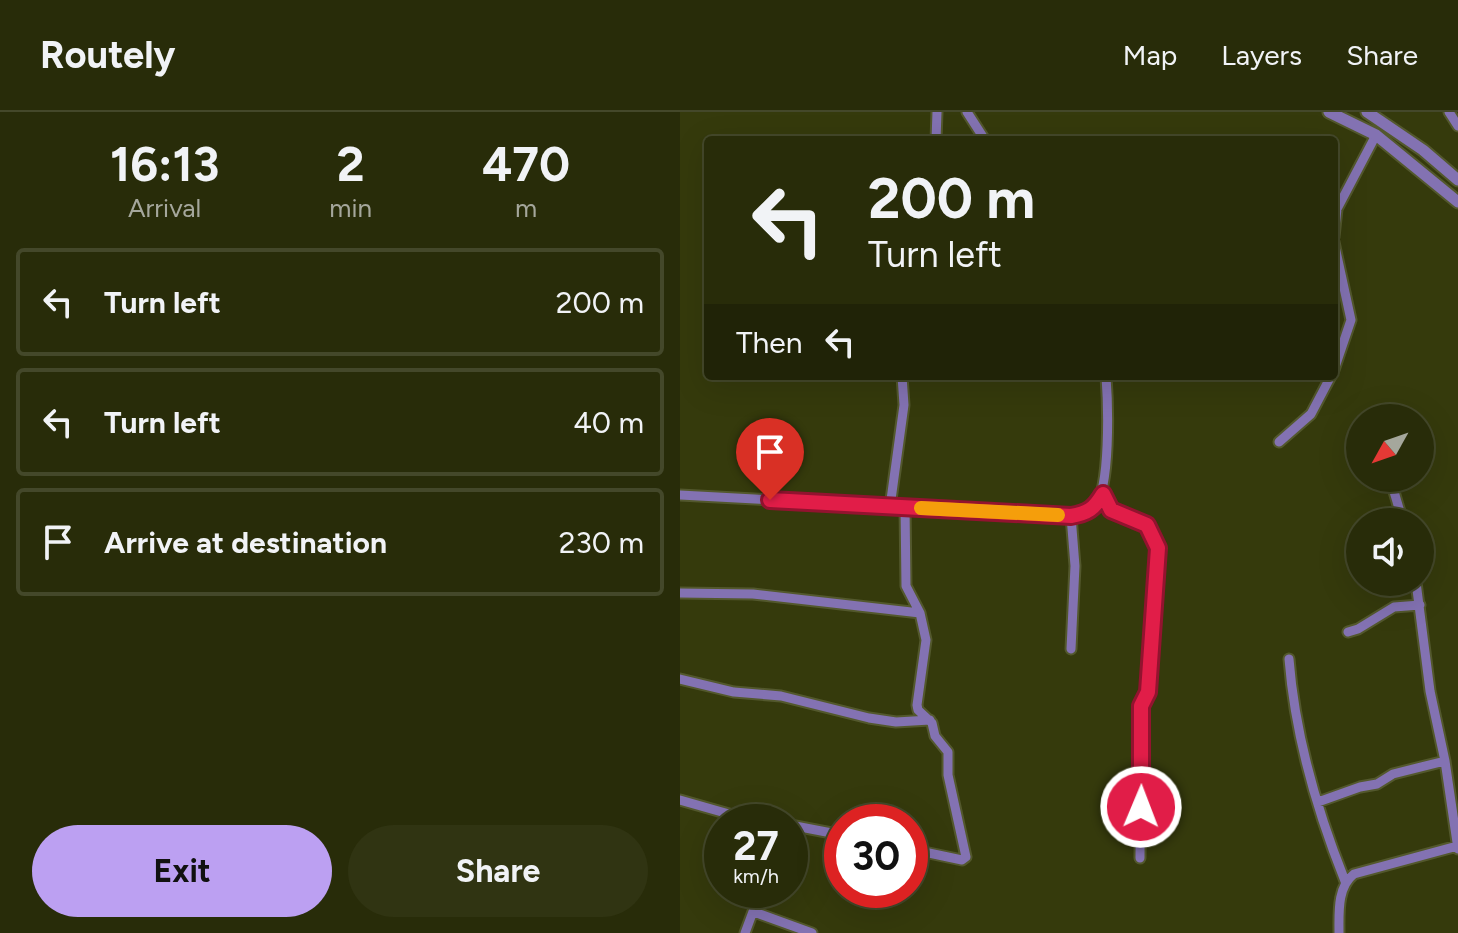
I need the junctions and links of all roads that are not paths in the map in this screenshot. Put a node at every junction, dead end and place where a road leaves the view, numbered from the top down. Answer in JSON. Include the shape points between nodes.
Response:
{"nodes":[{"id":1,"x":937,"y":112,"type":"edge"},
{"id":2,"x":967,"y":112,"type":"edge"},
{"id":3,"x":1329,"y":112,"type":"edge"},
{"id":4,"x":1367,"y":112,"type":"edge"},
{"id":5,"x":1449,"y":112,"type":"edge"},
{"id":6,"x":1458,"y":126,"type":"edge"},
{"id":7,"x":1376,"y":135,"type":"junction"},
{"id":8,"x":936,"y":136,"type":"edge"},
{"id":9,"x":982,"y":136,"type":"edge"},
{"id":10,"x":1458,"y":180,"type":"edge"},
{"id":11,"x":1458,"y":202,"type":"edge"},
{"id":12,"x":1338,"y":207,"type":"edge"},
{"id":13,"x":1338,"y":259,"type":"edge"},
{"id":14,"x":1338,"y":358,"type":"edge"},
{"id":15,"x":902,"y":380,"type":"edge"},
{"id":16,"x":1106,"y":380,"type":"edge"},
{"id":17,"x":1329,"y":380,"type":"edge"},
{"id":18,"x":1279,"y":442,"type":"dead end"},
{"id":19,"x":1103,"y":494,"type":"junction"},
{"id":20,"x":680,"y":495,"type":"edge"},
{"id":21,"x":890,"y":507,"type":"junction"},
{"id":22,"x":905,"y":507,"type":"junction"},
{"id":23,"x":1071,"y":516,"type":"junction"},
{"id":24,"x":680,"y":593,"type":"edge"},
{"id":25,"x":1418,"y":596,"type":"edge"},
{"id":26,"x":1420,"y":605,"type":"junction"},
{"id":27,"x":920,"y":613,"type":"junction"},
{"id":28,"x":1348,"y":632,"type":"dead end"},
{"id":29,"x":1071,"y":649,"type":"dead end"},
{"id":30,"x":1289,"y":659,"type":"dead end"},
{"id":31,"x":680,"y":679,"type":"edge"},
{"id":32,"x":930,"y":720,"type":"junction"},
{"id":33,"x":1445,"y":761,"type":"junction"},
{"id":34,"x":680,"y":800,"type":"edge"},
{"id":35,"x":1318,"y":802,"type":"junction"},
{"id":36,"x":704,"y":807,"type":"edge"},
{"id":37,"x":1458,"y":847,"type":"edge"},
{"id":38,"x":928,"y":853,"type":"edge"},
{"id":39,"x":1140,"y":858,"type":"dead end"},
{"id":40,"x":1345,"y":881,"type":"junction"},
{"id":41,"x":755,"y":908,"type":"edge"},
{"id":42,"x":754,"y":912,"type":"junction"},
{"id":43,"x":745,"y":933,"type":"edge"},
{"id":44,"x":812,"y":933,"type":"edge"},
{"id":45,"x":1339,"y":933,"type":"edge"}],
"edges":[{"from":1,"to":8,"type":"street"},
{"from":2,"to":9,"type":"street"},
{"from":3,"to":7,"type":"street"},
{"from":4,"to":10,"type":"street"},
{"from":5,"to":6,"type":"street"},
{"from":7,"to":11,"type":"street"},
{"from":7,"to":12,"type":"street"},
{"from":13,"to":14,"type":"street","via":[[1351,320]]},
{"from":15,"to":21,"type":"street","via":[[904,405]]},
{"from":16,"to":19,"type":"street"},
{"from":17,"to":18,"type":"street","via":[[1311,414]]},
{"from":19,"to":23,"type":"street","via":[[1087,513]]},
{"from":19,"to":39,"type":"street","via":[[1111,510],[1147,525],[1158,548],[1148,692],[1141,706]]},
{"from":20,"to":21,"type":"street"},
{"from":21,"to":22,"type":"street"},
{"from":22,"to":23,"type":"street"},
{"from":22,"to":27,"type":"street","via":[[906,586]]},
{"from":23,"to":29,"type":"street"},
{"from":24,"to":27,"type":"street","via":[[753,594]]},
{"from":25,"to":26,"type":"street"},
{"from":26,"to":28,"type":"street","via":[[1394,607]]},
{"from":26,"to":33,"type":"street"},
{"from":27,"to":32,"type":"street","via":[[926,640],[917,705]]},
{"from":30,"to":35,"type":"street","via":[[1292,701]]},
{"from":31,"to":32,"type":"street","via":[[882,720]]},
{"from":32,"to":38,"type":"street","via":[[948,752],[966,857]]},
{"from":33,"to":35,"type":"street"},
{"from":33,"to":37,"type":"street"},
{"from":34,"to":36,"type":"street"},
{"from":35,"to":40,"type":"street"},
{"from":37,"to":40,"type":"street","via":[[1372,868]]},
{"from":40,"to":45,"type":"street"},
{"from":41,"to":42,"type":"street"},
{"from":42,"to":43,"type":"street"},
{"from":42,"to":44,"type":"street"}]}
